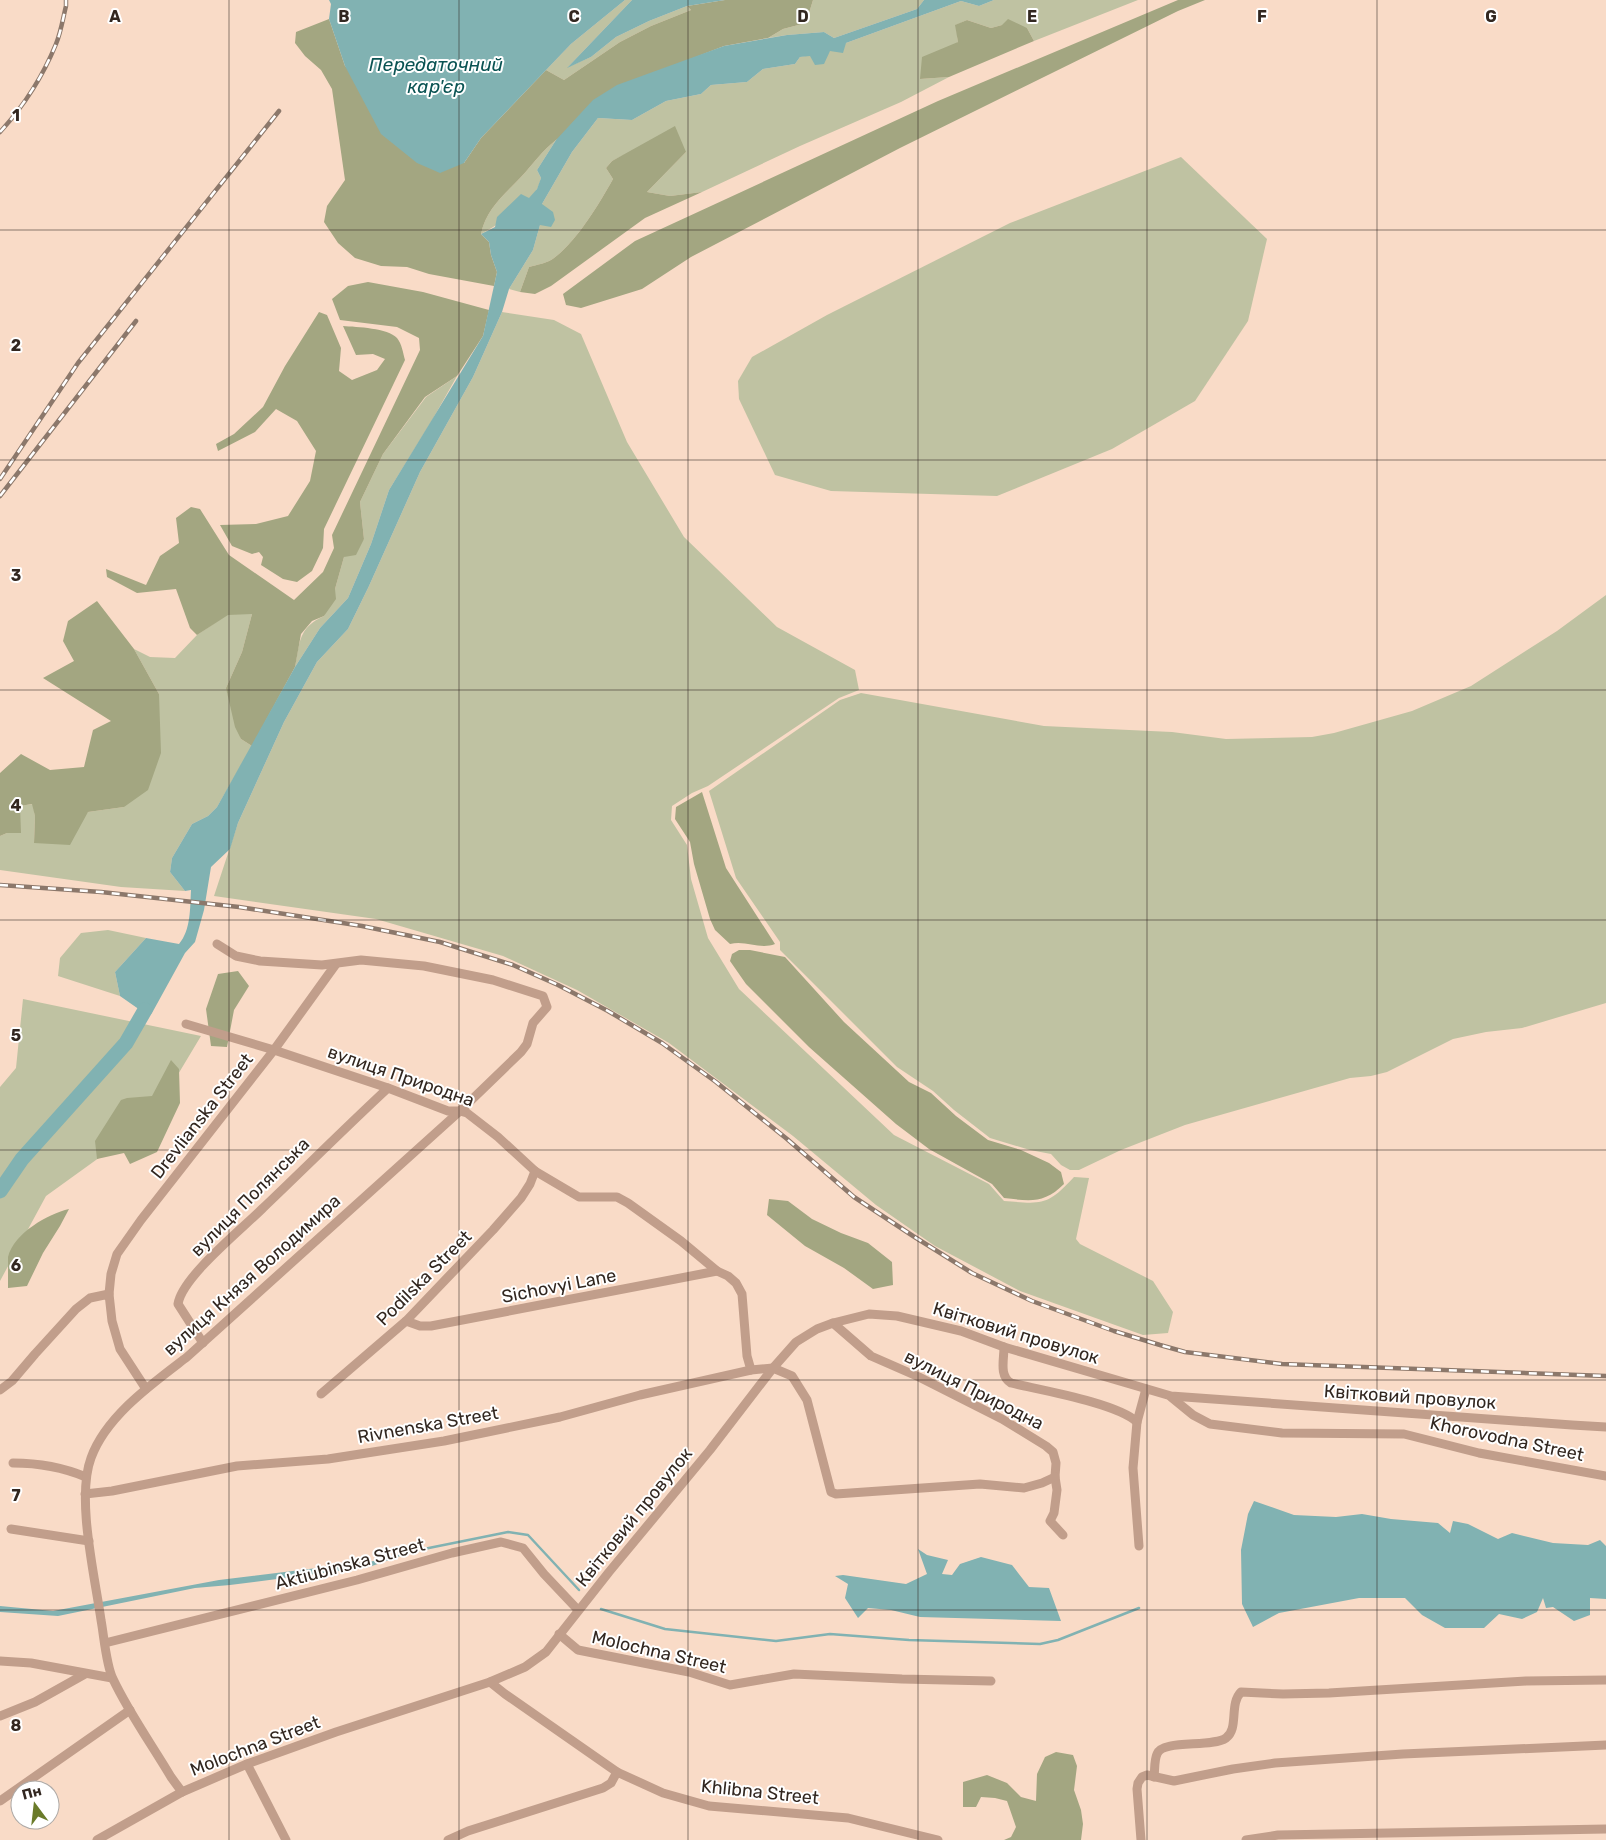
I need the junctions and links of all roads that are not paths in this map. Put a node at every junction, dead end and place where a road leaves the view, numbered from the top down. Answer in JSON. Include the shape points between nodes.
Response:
{"nodes":[{"id":1,"x":217,"y":944,"type":"dead end"},
{"id":2,"x":336,"y":964,"type":"junction"},
{"id":3,"x":186,"y":1024,"type":"dead end"},
{"id":4,"x":274,"y":1050,"type":"junction"},
{"id":5,"x":388,"y":1088,"type":"junction"},
{"id":6,"x":460,"y":1111,"type":"junction"},
{"id":7,"x":535,"y":1172,"type":"junction"},
{"id":8,"x":717,"y":1271,"type":"junction"},
{"id":9,"x":109,"y":1294,"type":"junction"},
{"id":10,"x":406,"y":1321,"type":"junction"},
{"id":11,"x":832,"y":1323,"type":"junction"},
{"id":12,"x":203,"y":1343,"type":"junction"},
{"id":13,"x":1004,"y":1347,"type":"junction"},
{"id":14,"x":773,"y":1368,"type":"junction"},
{"id":15,"x":751,"y":1370,"type":"junction"},
{"id":16,"x":146,"y":1389,"type":"junction"},
{"id":17,"x":1146,"y":1389,"type":"junction"},
{"id":18,"x":0,"y":1390,"type":"edge"},
{"id":19,"x":321,"y":1394,"type":"dead end"},
{"id":20,"x":1171,"y":1396,"type":"junction"},
{"id":21,"x":1137,"y":1422,"type":"junction"},
{"id":22,"x":1606,"y":1426,"type":"edge"},
{"id":23,"x":13,"y":1463,"type":"dead end"},
{"id":24,"x":1606,"y":1476,"type":"edge"},
{"id":25,"x":86,"y":1477,"type":"junction"},
{"id":26,"x":1054,"y":1477,"type":"junction"},
{"id":27,"x":85,"y":1494,"type":"junction"},
{"id":28,"x":11,"y":1529,"type":"dead end"},
{"id":29,"x":1063,"y":1534,"type":"dead end"},
{"id":30,"x":89,"y":1541,"type":"junction"},
{"id":31,"x":1139,"y":1546,"type":"dead end"},
{"id":32,"x":578,"y":1610,"type":"junction"},
{"id":33,"x":559,"y":1634,"type":"junction"},
{"id":34,"x":105,"y":1643,"type":"junction"},
{"id":35,"x":0,"y":1661,"type":"edge"},
{"id":36,"x":85,"y":1674,"type":"junction"},
{"id":37,"x":112,"y":1678,"type":"junction"},
{"id":38,"x":1606,"y":1680,"type":"edge"},
{"id":39,"x":991,"y":1681,"type":"dead end"},
{"id":40,"x":490,"y":1682,"type":"junction"},
{"id":41,"x":130,"y":1710,"type":"junction"},
{"id":42,"x":0,"y":1716,"type":"edge"},
{"id":43,"x":1606,"y":1745,"type":"edge"},
{"id":44,"x":247,"y":1764,"type":"junction"},
{"id":45,"x":617,"y":1772,"type":"junction"},
{"id":46,"x":1154,"y":1777,"type":"junction"},
{"id":47,"x":182,"y":1792,"type":"junction"},
{"id":48,"x":0,"y":1801,"type":"edge"},
{"id":49,"x":1606,"y":1829,"type":"edge"},
{"id":50,"x":97,"y":1840,"type":"edge"},
{"id":51,"x":286,"y":1840,"type":"edge"},
{"id":52,"x":448,"y":1840,"type":"edge"},
{"id":53,"x":938,"y":1840,"type":"edge"},
{"id":54,"x":1141,"y":1840,"type":"edge"},
{"id":55,"x":1246,"y":1840,"type":"edge"}],
"edges":[{"from":1,"to":2,"type":"street","via":[[236,956],[260,962]]},
{"from":2,"to":4,"type":"street","name":"Drevlianska Street"},
{"from":2,"to":6,"type":"street","name":"вулиця Князя Володимира","via":[[361,960],[424,966],[509,984],[542,996],[547,1006],[533,1024],[527,1044]]},
{"from":3,"to":4,"type":"street","name":"вулиця Природна"},
{"from":4,"to":5,"type":"street","name":"вулиця Природна"},
{"from":4,"to":9,"type":"street","name":"Drevlianska Street","via":[[117,1254]]},
{"from":5,"to":6,"type":"street","name":"вулиця Природна","via":[[448,1111]]},
{"from":5,"to":12,"type":"street","name":"вулиця Полянська","via":[[202,1267],[179,1295],[178,1304]]},
{"from":6,"to":7,"type":"street","name":"вулиця Природна","via":[[498,1137]]},
{"from":6,"to":12,"type":"street","name":"вулиця Князя Володимира"},
{"from":7,"to":8,"type":"street","name":"вулиця Природна","via":[[579,1197],[618,1197]]},
{"from":7,"to":10,"type":"street","name":"Podilska Street","via":[[521,1198],[494,1230]]},
{"from":8,"to":10,"type":"street","name":"Sichovyi Lane","via":[[432,1326]]},
{"from":8,"to":15,"type":"street","name":"вулиця Природна","via":[[736,1283],[742,1294]]},
{"from":9,"to":16,"type":"street","name":"Drevlianska Street","via":[[120,1349]]},
{"from":9,"to":18,"type":"street","via":[[90,1298],[76,1309],[12,1382]]},
{"from":10,"to":19,"type":"street","name":"Podilska Street"},
{"from":11,"to":13,"type":"street","name":"Квітковий провулок","via":[[869,1314],[897,1316],[961,1331]]},
{"from":11,"to":14,"type":"street","name":"Квітковий провулок","via":[[796,1342]]},
{"from":11,"to":26,"type":"street","name":"вулиця Природна","via":[[871,1356],[1002,1419],[1046,1446],[1053,1452],[1056,1463]]},
{"from":12,"to":16,"type":"street","name":"вулиця Князя Володимира"},
{"from":13,"to":17,"type":"street","name":"Квітковий провулок"},
{"from":13,"to":21,"type":"street","via":[[1003,1374],[1011,1383],[1097,1404],[1122,1412]]},
{"from":14,"to":15,"type":"street","name":"Rivnenska Street"},
{"from":14,"to":26,"type":"street","via":[[792,1376],[807,1400],[829,1487],[836,1494],[980,1484],[1024,1488]]},
{"from":14,"to":32,"type":"street","name":"Квітковий провулок"},
{"from":15,"to":27,"type":"street","name":"Rivnenska Street","via":[[560,1417],[444,1441],[328,1459],[237,1466]]},
{"from":16,"to":25,"type":"street","name":"вулиця Князя Володимира","via":[[108,1427],[91,1457]]},
{"from":17,"to":20,"type":"street","name":"Квітковий провулок"},
{"from":17,"to":21,"type":"street"},
{"from":20,"to":22,"type":"street","name":"Квітковий провулок"},
{"from":20,"to":24,"type":"street","name":"Khorovodna Street","via":[[1193,1415],[1210,1424],[1282,1433],[1404,1434],[1479,1453]]},
{"from":21,"to":31,"type":"street","via":[[1133,1468]]},
{"from":23,"to":25,"type":"street","via":[[51,1466]]},
{"from":25,"to":27,"type":"street","name":"вулиця Князя Володимира"},
{"from":26,"to":29,"type":"street","name":"вулиця Природна","via":[[1056,1502],[1050,1521]]},
{"from":27,"to":30,"type":"street","name":"вулиця Князя Володимира"},
{"from":28,"to":30,"type":"street"},
{"from":30,"to":34,"type":"street","name":"вулиця Князя Володимира"},
{"from":32,"to":33,"type":"street","name":"Квітковий провулок"},
{"from":32,"to":34,"type":"street","name":"Aktiubinska Street","via":[[523,1548],[501,1542]]},
{"from":33,"to":39,"type":"street","name":"Molochna Street","via":[[578,1650],[689,1672],[730,1685],[794,1674]]},
{"from":33,"to":40,"type":"street","name":"Molochna Street","via":[[536,1661]]},
{"from":34,"to":37,"type":"street"},
{"from":35,"to":36,"type":"street","via":[[31,1663]]},
{"from":36,"to":37,"type":"street"},
{"from":36,"to":42,"type":"street","via":[[35,1702]]},
{"from":37,"to":41,"type":"street"},
{"from":38,"to":46,"type":"street","via":[[1328,1693],[1241,1692],[1236,1697],[1232,1731],[1228,1736],[1212,1742],[1161,1748],[1157,1753]]},
{"from":40,"to":44,"type":"street","name":"Molochna Street"},
{"from":40,"to":45,"type":"street"},
{"from":41,"to":47,"type":"street"},
{"from":41,"to":48,"type":"street"},
{"from":43,"to":46,"type":"street","via":[[1275,1763],[1232,1768],[1174,1781]]},
{"from":44,"to":47,"type":"street","name":"Molochna Street"},
{"from":44,"to":51,"type":"street"},
{"from":45,"to":52,"type":"street","via":[[612,1783],[603,1788]]},
{"from":45,"to":53,"type":"street","name":"Khlibna Street","via":[[663,1793],[709,1806],[848,1818]]},
{"from":46,"to":54,"type":"street","via":[[1147,1775],[1138,1783]]},
{"from":47,"to":50,"type":"street","name":"Molochna Street"},
{"from":49,"to":55,"type":"street","via":[[1278,1835]]}]}
